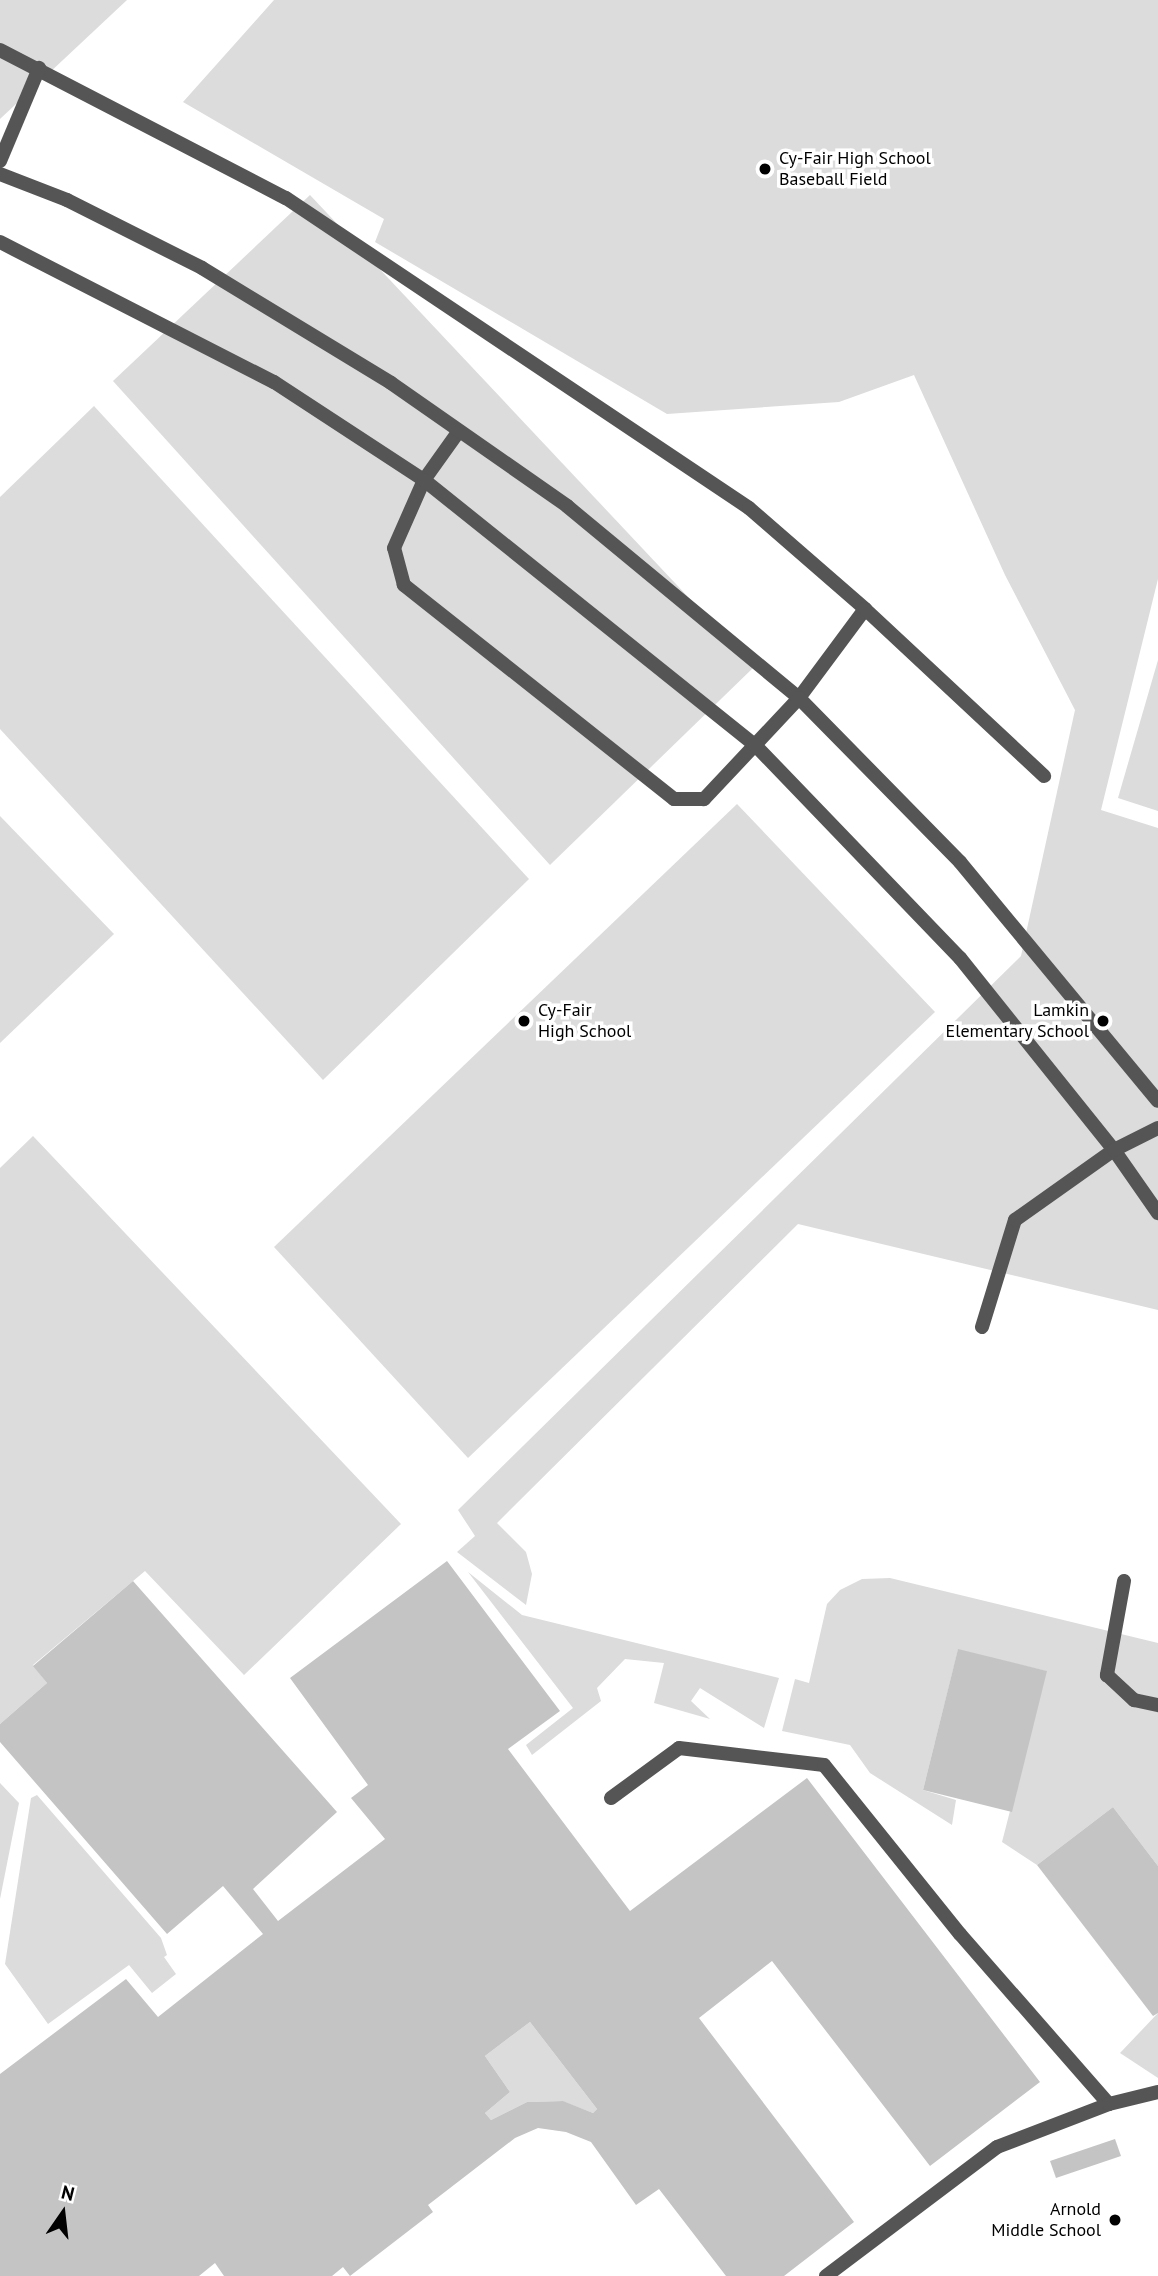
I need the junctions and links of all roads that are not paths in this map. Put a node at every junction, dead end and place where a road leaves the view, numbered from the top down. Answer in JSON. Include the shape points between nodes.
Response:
{"nodes":[{"id":1,"x":0,"y":50,"type":"edge"},
{"id":2,"x":39,"y":68,"type":"junction"},
{"id":3,"x":0,"y":161,"type":"edge"},
{"id":4,"x":0,"y":174,"type":"edge"},
{"id":5,"x":0,"y":242,"type":"edge"},
{"id":6,"x":459,"y":431,"type":"junction"},
{"id":7,"x":424,"y":480,"type":"junction"},
{"id":8,"x":865,"y":609,"type":"junction"},
{"id":9,"x":799,"y":698,"type":"junction"},
{"id":10,"x":755,"y":744,"type":"junction"},
{"id":11,"x":1044,"y":776,"type":"dead end"},
{"id":12,"x":1158,"y":1101,"type":"edge"},
{"id":13,"x":1158,"y":1128,"type":"edge"},
{"id":14,"x":1114,"y":1150,"type":"junction"},
{"id":15,"x":1158,"y":1213,"type":"edge"},
{"id":16,"x":982,"y":1327,"type":"dead end"},
{"id":17,"x":1124,"y":1581,"type":"dead end"},
{"id":18,"x":1158,"y":1705,"type":"edge"},
{"id":19,"x":611,"y":1798,"type":"dead end"},
{"id":20,"x":1158,"y":2092,"type":"edge"},
{"id":21,"x":1109,"y":2104,"type":"junction"},
{"id":22,"x":825,"y":2276,"type":"edge"}],
"edges":[{"from":1,"to":2,"type":"lane"},
{"from":2,"to":3,"type":"lane"},
{"from":2,"to":8,"type":"lane","via":[[286,198],[749,508]]},
{"from":4,"to":6,"type":"lane","via":[[66,200],[202,268]]},
{"from":5,"to":7,"type":"lane","via":[[274,382]]},
{"from":6,"to":7,"type":"lane"},
{"from":6,"to":9,"type":"lane","via":[[567,506]]},
{"from":7,"to":10,"type":"lane"},
{"from":7,"to":10,"type":"lane","via":[[394,548],[404,585],[674,799],[704,799]]},
{"from":8,"to":9,"type":"lane"},
{"from":8,"to":11,"type":"lane"},
{"from":9,"to":10,"type":"lane"},
{"from":9,"to":12,"type":"lane","via":[[960,862]]},
{"from":10,"to":14,"type":"lane","via":[[960,958]]},
{"from":13,"to":14,"type":"lane"},
{"from":14,"to":15,"type":"lane"},
{"from":14,"to":16,"type":"lane","via":[[1015,1220]]},
{"from":17,"to":18,"type":"lane","via":[[1107,1675],[1134,1700]]},
{"from":19,"to":21,"type":"lane","via":[[679,1748],[824,1765],[960,1934]]},
{"from":20,"to":21,"type":"lane"},
{"from":21,"to":22,"type":"lane","via":[[997,2147]]}]}
